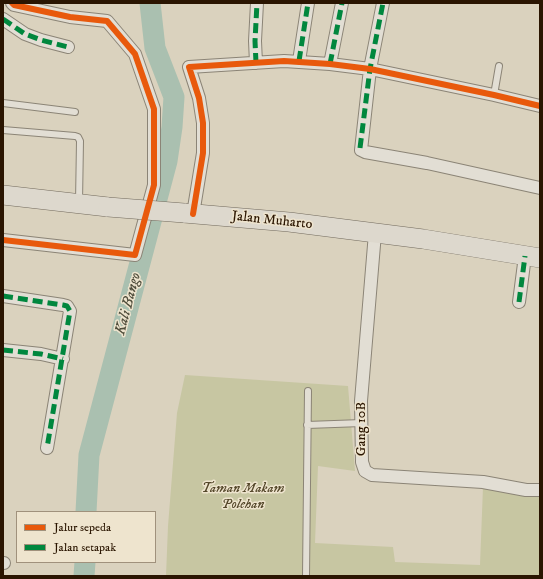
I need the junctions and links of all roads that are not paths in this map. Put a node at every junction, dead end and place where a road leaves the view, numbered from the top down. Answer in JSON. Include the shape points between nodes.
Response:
{"nodes":[{"id":1,"x":12,"y":3,"type":"edge"},
{"id":2,"x":257,"y":3,"type":"edge"},
{"id":3,"x":308,"y":3,"type":"edge"},
{"id":4,"x":342,"y":3,"type":"edge"},
{"id":5,"x":383,"y":3,"type":"edge"},
{"id":6,"x":3,"y":19,"type":"edge"},
{"id":7,"x":68,"y":47,"type":"dead end"},
{"id":8,"x":299,"y":61,"type":"junction"},
{"id":9,"x":256,"y":63,"type":"junction"},
{"id":10,"x":330,"y":64,"type":"junction"},
{"id":11,"x":499,"y":66,"type":"dead end"},
{"id":12,"x":370,"y":69,"type":"junction"},
{"id":13,"x":494,"y":95,"type":"junction"},
{"id":14,"x":3,"y":103,"type":"edge"},
{"id":15,"x":540,"y":106,"type":"edge"},
{"id":16,"x":75,"y":112,"type":"dead end"},
{"id":17,"x":3,"y":130,"type":"edge"},
{"id":18,"x":540,"y":188,"type":"edge"},
{"id":19,"x":3,"y":195,"type":"edge"},
{"id":20,"x":79,"y":204,"type":"junction"},
{"id":21,"x":188,"y":213,"type":"junction"},
{"id":22,"x":375,"y":233,"type":"junction"},
{"id":23,"x":3,"y":240,"type":"edge"},
{"id":24,"x":532,"y":257,"type":"edge"},
{"id":25,"x":3,"y":296,"type":"edge"},
{"id":26,"x":519,"y":302,"type":"dead end"},
{"id":27,"x":3,"y":350,"type":"edge"},
{"id":28,"x":63,"y":359,"type":"junction"},
{"id":29,"x":308,"y":391,"type":"dead end"},
{"id":30,"x":362,"y":423,"type":"junction"},
{"id":31,"x":307,"y":425,"type":"junction"},
{"id":32,"x":47,"y":448,"type":"dead end"},
{"id":33,"x":540,"y":490,"type":"edge"},
{"id":34,"x":306,"y":576,"type":"edge"}],
"edges":[{"from":1,"to":23,"type":"street","via":[[70,18],[108,21],[135,54],[154,109],[154,185],[135,255]]},
{"from":2,"to":9,"type":"street"},
{"from":3,"to":8,"type":"street"},
{"from":4,"to":10,"type":"street"},
{"from":5,"to":12,"type":"street"},
{"from":6,"to":7,"type":"street","via":[[25,34]]},
{"from":8,"to":9,"type":"street"},
{"from":8,"to":10,"type":"street"},
{"from":9,"to":21,"type":"street","via":[[189,67],[199,98],[203,124],[203,153]]},
{"from":10,"to":12,"type":"street"},
{"from":11,"to":13,"type":"lane"},
{"from":12,"to":13,"type":"street"},
{"from":12,"to":18,"type":"street","via":[[360,148],[362,151]]},
{"from":13,"to":15,"type":"street"},
{"from":14,"to":16,"type":"lane"},
{"from":17,"to":20,"type":"lane","via":[[78,137]]},
{"from":19,"to":20,"type":"main road","name":"Jalan Muharto"},
{"from":20,"to":21,"type":"main road","name":"Jalan Muharto","bridge":true},
{"from":21,"to":22,"type":"main road","name":"Jalan Muharto"},
{"from":22,"to":24,"type":"main road","name":"Jalan Muharto"},
{"from":22,"to":30,"type":"street","name":"Gang 10B","via":[[361,401]]},
{"from":24,"to":26,"type":"street"},
{"from":25,"to":28,"type":"street","via":[[69,308],[71,314]]},
{"from":27,"to":28,"type":"street"},
{"from":28,"to":32,"type":"street"},
{"from":29,"to":31,"type":"lane"},
{"from":30,"to":31,"type":"lane"},
{"from":30,"to":33,"type":"street","name":"Gang 10B","via":[[362,462],[365,471],[372,475],[483,482]]},
{"from":31,"to":34,"type":"lane"}]}
